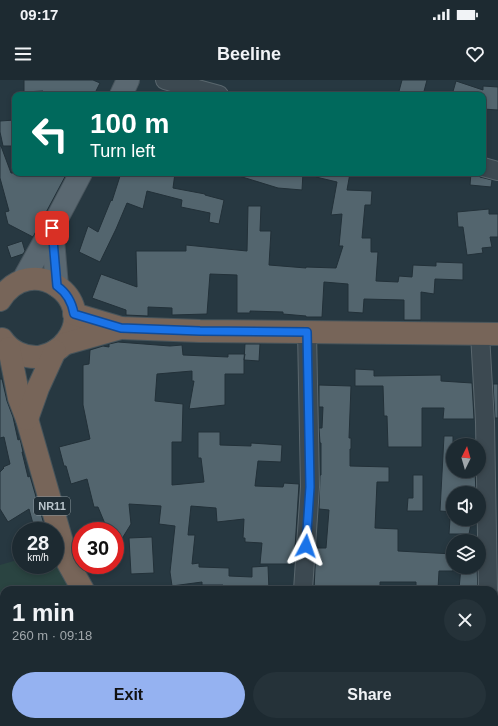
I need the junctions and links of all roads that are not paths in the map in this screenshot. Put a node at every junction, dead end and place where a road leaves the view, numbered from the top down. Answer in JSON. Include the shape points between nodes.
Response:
{"nodes":[{"id":1,"x":128,"y":80,"type":"edge"},
{"id":2,"x":165,"y":80,"type":"edge"},
{"id":3,"x":122,"y":92,"type":"edge"},
{"id":4,"x":208,"y":92,"type":"edge"},
{"id":5,"x":486,"y":168,"type":"edge"},
{"id":6,"x":498,"y":172,"type":"edge"},
{"id":7,"x":79,"y":176,"type":"edge"},
{"id":8,"x":52,"y":228,"type":"junction"},
{"id":9,"x":24,"y":280,"type":"junction"},
{"id":10,"x":57,"y":286,"type":"junction"},
{"id":11,"x":0,"y":300,"type":"edge"},
{"id":12,"x":74,"y":314,"type":"junction"},
{"id":13,"x":121,"y":328,"type":"junction"},
{"id":14,"x":307,"y":332,"type":"junction"},
{"id":15,"x":489,"y":334,"type":"edge"},
{"id":16,"x":5,"y":342,"type":"edge"},
{"id":17,"x":60,"y":348,"type":"junction"},
{"id":18,"x":27,"y":419,"type":"junction"},
{"id":19,"x":81,"y":586,"type":"edge"},
{"id":20,"x":303,"y":586,"type":"edge"},
{"id":21,"x":488,"y":586,"type":"edge"}],
"edges":[{"from":1,"to":3,"type":"main road"},
{"from":2,"to":4,"type":"street"},
{"from":5,"to":6,"type":"street"},
{"from":7,"to":8,"type":"main road"},
{"from":8,"to":9,"type":"main road"},
{"from":8,"to":10,"type":"main road"},
{"from":9,"to":10,"type":"highway","via":[[41,279]]},
{"from":9,"to":11,"type":"highway","via":[[9,288]]},
{"from":10,"to":12,"type":"highway","via":[[67,295]]},
{"from":12,"to":13,"type":"highway"},
{"from":12,"to":17,"type":"highway","via":[[69,338]]},
{"from":13,"to":14,"type":"highway"},
{"from":13,"to":17,"type":"highway"},
{"from":14,"to":15,"type":"highway"},
{"from":14,"to":20,"type":"street","via":[[310,487]]},
{"from":15,"to":21,"type":"street","via":[[486,443]]},
{"from":16,"to":17,"type":"highway","via":[[21,355],[35,357]]},
{"from":16,"to":18,"type":"highway","number":"NR11"},
{"from":17,"to":18,"type":"highway","via":[[38,388]]},
{"from":18,"to":19,"type":"highway","number":"NR11","via":[[68,563]]}]}
